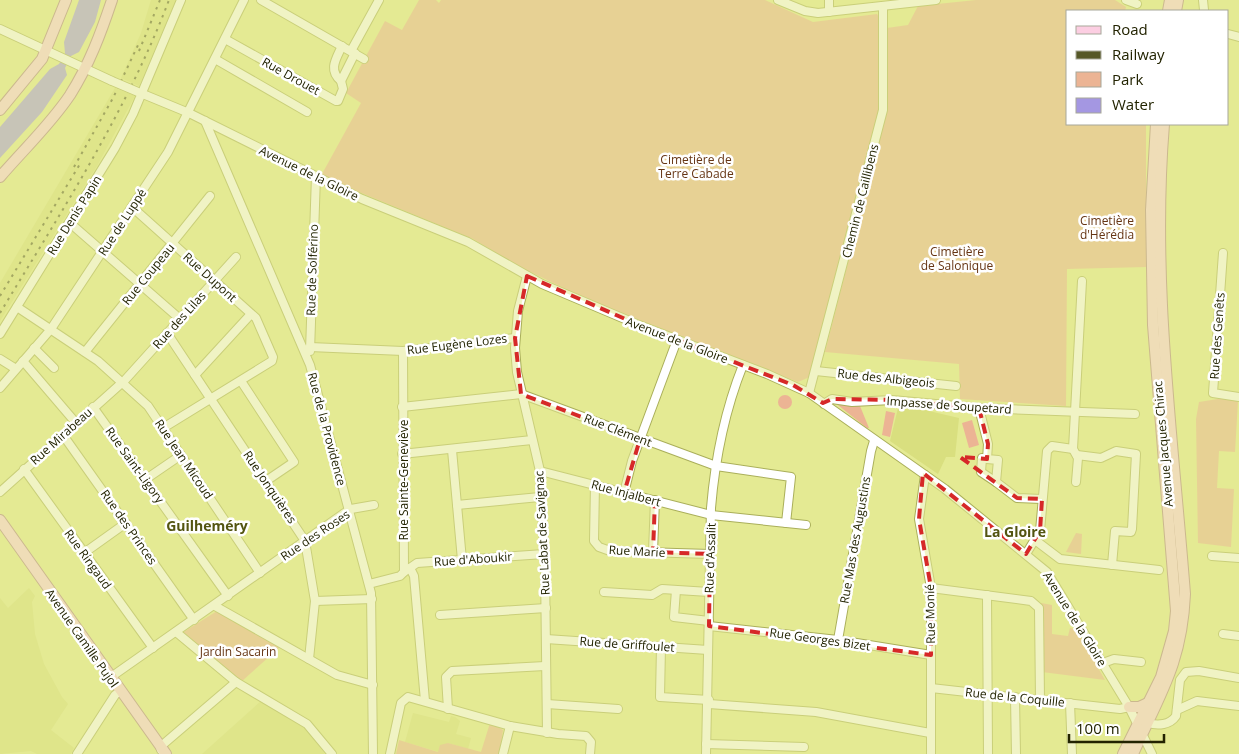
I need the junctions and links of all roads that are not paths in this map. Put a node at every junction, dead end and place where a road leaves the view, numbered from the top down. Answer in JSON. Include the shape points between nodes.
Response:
{"nodes":[{"id":1,"x":66,"y":0,"type":"edge"},
{"id":2,"x":112,"y":0,"type":"edge"},
{"id":3,"x":181,"y":0,"type":"edge"},
{"id":4,"x":244,"y":0,"type":"edge"},
{"id":5,"x":261,"y":0,"type":"edge"},
{"id":6,"x":379,"y":0,"type":"edge"},
{"id":7,"x":778,"y":0,"type":"edge"},
{"id":8,"x":829,"y":0,"type":"edge"},
{"id":9,"x":936,"y":0,"type":"edge"},
{"id":10,"x":1126,"y":0,"type":"edge"},
{"id":11,"x":907,"y":2,"type":"edge"},
{"id":12,"x":1137,"y":4,"type":"dead end"},
{"id":13,"x":883,"y":6,"type":"junction"},
{"id":14,"x":829,"y":12,"type":"junction"},
{"id":15,"x":0,"y":29,"type":"edge"},
{"id":16,"x":225,"y":39,"type":"junction"},
{"id":17,"x":342,"y":46,"type":"junction"},
{"id":18,"x":353,"y":52,"type":"junction"},
{"id":19,"x":52,"y":53,"type":"junction"},
{"id":20,"x":364,"y":58,"type":"dead end"},
{"id":21,"x":215,"y":60,"type":"junction"},
{"id":22,"x":82,"y":67,"type":"junction"},
{"id":23,"x":341,"y":81,"type":"junction"},
{"id":24,"x":140,"y":93,"type":"junction"},
{"id":25,"x":0,"y":110,"type":"edge"},
{"id":26,"x":307,"y":112,"type":"dead end"},
{"id":27,"x":189,"y":113,"type":"junction"},
{"id":28,"x":205,"y":121,"type":"junction"},
{"id":29,"x":1156,"y":125,"type":"edge"},
{"id":30,"x":1164,"y":125,"type":"edge"},
{"id":31,"x":316,"y":176,"type":"junction"},
{"id":32,"x":0,"y":177,"type":"edge"},
{"id":33,"x":210,"y":196,"type":"dead end"},
{"id":34,"x":132,"y":207,"type":"junction"},
{"id":35,"x":70,"y":223,"type":"junction"},
{"id":36,"x":173,"y":242,"type":"junction"},
{"id":37,"x":102,"y":251,"type":"junction"},
{"id":38,"x":1223,"y":253,"type":"dead end"},
{"id":39,"x":236,"y":257,"type":"dead end"},
{"id":40,"x":527,"y":276,"type":"junction"},
{"id":41,"x":214,"y":281,"type":"junction"},
{"id":42,"x":1082,"y":282,"type":"dead end"},
{"id":43,"x":140,"y":284,"type":"junction"},
{"id":44,"x":17,"y":307,"type":"junction"},
{"id":45,"x":251,"y":314,"type":"junction"},
{"id":46,"x":180,"y":319,"type":"junction"},
{"id":47,"x":51,"y":329,"type":"junction"},
{"id":48,"x":167,"y":333,"type":"junction"},
{"id":49,"x":0,"y":334,"type":"edge"},
{"id":50,"x":516,"y":338,"type":"junction"},
{"id":51,"x":677,"y":340,"type":"junction"},
{"id":52,"x":34,"y":348,"type":"junction"},
{"id":53,"x":307,"y":348,"type":"junction"},
{"id":54,"x":403,"y":351,"type":"junction"},
{"id":55,"x":85,"y":352,"type":"junction"},
{"id":56,"x":0,"y":359,"type":"edge"},
{"id":57,"x":23,"y":361,"type":"junction"},
{"id":58,"x":743,"y":365,"type":"junction"},
{"id":59,"x":54,"y":368,"type":"dead end"},
{"id":60,"x":16,"y":369,"type":"junction"},
{"id":61,"x":816,"y":371,"type":"junction"},
{"id":62,"x":195,"y":375,"type":"junction"},
{"id":63,"x":241,"y":381,"type":"junction"},
{"id":64,"x":122,"y":382,"type":"junction"},
{"id":65,"x":956,"y":386,"type":"dead end"},
{"id":66,"x":0,"y":388,"type":"edge"},
{"id":67,"x":809,"y":393,"type":"junction"},
{"id":68,"x":521,"y":394,"type":"junction"},
{"id":69,"x":1239,"y":396,"type":"edge"},
{"id":70,"x":211,"y":399,"type":"junction"},
{"id":71,"x":824,"y":404,"type":"junction"},
{"id":72,"x":94,"y":407,"type":"junction"},
{"id":73,"x":402,"y":407,"type":"junction"},
{"id":74,"x":979,"y":408,"type":"junction"},
{"id":75,"x":1075,"y":413,"type":"junction"},
{"id":76,"x":1135,"y":414,"type":"dead end"},
{"id":77,"x":76,"y":423,"type":"junction"},
{"id":78,"x":164,"y":428,"type":"junction"},
{"id":79,"x":63,"y":435,"type":"junction"},
{"id":80,"x":640,"y":438,"type":"junction"},
{"id":81,"x":532,"y":440,"type":"junction"},
{"id":82,"x":874,"y":441,"type":"junction"},
{"id":83,"x":452,"y":450,"type":"junction"},
{"id":84,"x":1075,"y":452,"type":"junction"},
{"id":85,"x":402,"y":454,"type":"junction"},
{"id":86,"x":182,"y":455,"type":"junction"},
{"id":87,"x":987,"y":459,"type":"junction"},
{"id":88,"x":716,"y":466,"type":"junction"},
{"id":89,"x":24,"y":470,"type":"junction"},
{"id":90,"x":540,"y":471,"type":"junction"},
{"id":91,"x":925,"y":475,"type":"junction"},
{"id":92,"x":146,"y":479,"type":"junction"},
{"id":93,"x":266,"y":481,"type":"junction"},
{"id":94,"x":996,"y":482,"type":"junction"},
{"id":95,"x":1076,"y":482,"type":"dead end"},
{"id":96,"x":595,"y":484,"type":"junction"},
{"id":97,"x":0,"y":492,"type":"edge"},
{"id":98,"x":624,"y":493,"type":"junction"},
{"id":99,"x":540,"y":498,"type":"junction"},
{"id":100,"x":1042,"y":499,"type":"junction"},
{"id":101,"x":655,"y":500,"type":"junction"},
{"id":102,"x":374,"y":505,"type":"dead end"},
{"id":103,"x":457,"y":506,"type":"junction"},
{"id":104,"x":349,"y":511,"type":"junction"},
{"id":105,"x":711,"y":515,"type":"junction"},
{"id":106,"x":0,"y":520,"type":"edge"},
{"id":107,"x":126,"y":523,"type":"junction"},
{"id":108,"x":786,"y":523,"type":"junction"},
{"id":109,"x":806,"y":525,"type":"dead end"},
{"id":110,"x":1035,"y":540,"type":"junction"},
{"id":111,"x":306,"y":541,"type":"junction"},
{"id":112,"x":653,"y":552,"type":"junction"},
{"id":113,"x":84,"y":553,"type":"junction"},
{"id":114,"x":544,"y":554,"type":"junction"},
{"id":115,"x":710,"y":554,"type":"junction"},
{"id":116,"x":1026,"y":554,"type":"junction"},
{"id":117,"x":1212,"y":556,"type":"dead end"},
{"id":118,"x":1239,"y":558,"type":"edge"},
{"id":119,"x":462,"y":560,"type":"junction"},
{"id":120,"x":1112,"y":565,"type":"junction"},
{"id":121,"x":407,"y":570,"type":"junction"},
{"id":122,"x":1159,"y":570,"type":"dead end"},
{"id":123,"x":260,"y":573,"type":"junction"},
{"id":124,"x":369,"y":584,"type":"junction"},
{"id":125,"x":931,"y":588,"type":"junction"},
{"id":126,"x":676,"y":590,"type":"junction"},
{"id":127,"x":604,"y":592,"type":"dead end"},
{"id":128,"x":709,"y":592,"type":"junction"},
{"id":129,"x":987,"y":595,"type":"junction"},
{"id":130,"x":228,"y":596,"type":"junction"},
{"id":131,"x":372,"y":599,"type":"junction"},
{"id":132,"x":316,"y":601,"type":"junction"},
{"id":133,"x":215,"y":606,"type":"junction"},
{"id":134,"x":546,"y":608,"type":"junction"},
{"id":135,"x":440,"y":615,"type":"dead end"},
{"id":136,"x":194,"y":620,"type":"junction"},
{"id":137,"x":709,"y":623,"type":"junction"},
{"id":138,"x":176,"y":632,"type":"junction"},
{"id":139,"x":1223,"y":634,"type":"dead end"},
{"id":140,"x":1239,"y":636,"type":"edge"},
{"id":141,"x":546,"y":639,"type":"junction"},
{"id":142,"x":838,"y":640,"type":"junction"},
{"id":143,"x":661,"y":646,"type":"junction"},
{"id":144,"x":154,"y":648,"type":"junction"},
{"id":145,"x":708,"y":650,"type":"junction"},
{"id":146,"x":931,"y":655,"type":"junction"},
{"id":147,"x":309,"y":659,"type":"junction"},
{"id":148,"x":1141,"y":662,"type":"dead end"},
{"id":149,"x":1103,"y":663,"type":"junction"},
{"id":150,"x":545,"y":666,"type":"junction"},
{"id":151,"x":111,"y":677,"type":"junction"},
{"id":152,"x":1239,"y":678,"type":"edge"},
{"id":153,"x":236,"y":682,"type":"junction"},
{"id":154,"x":373,"y":684,"type":"junction"},
{"id":155,"x":931,"y":688,"type":"junction"},
{"id":156,"x":120,"y":691,"type":"junction"},
{"id":157,"x":987,"y":693,"type":"junction"},
{"id":158,"x":1015,"y":697,"type":"junction"},
{"id":159,"x":1040,"y":700,"type":"junction"},
{"id":160,"x":424,"y":701,"type":"junction"},
{"id":161,"x":709,"y":702,"type":"junction"},
{"id":162,"x":1150,"y":702,"type":"junction"},
{"id":163,"x":1070,"y":703,"type":"junction"},
{"id":164,"x":547,"y":704,"type":"junction"},
{"id":165,"x":1239,"y":706,"type":"edge"},
{"id":166,"x":1129,"y":707,"type":"junction"},
{"id":167,"x":448,"y":709,"type":"junction"},
{"id":168,"x":618,"y":709,"type":"dead end"},
{"id":169,"x":1177,"y":710,"type":"junction"},
{"id":170,"x":510,"y":726,"type":"junction"},
{"id":171,"x":1143,"y":726,"type":"junction"},
{"id":172,"x":547,"y":733,"type":"junction"},
{"id":173,"x":930,"y":733,"type":"junction"},
{"id":174,"x":706,"y":744,"type":"junction"},
{"id":175,"x":804,"y":748,"type":"dead end"},
{"id":176,"x":163,"y":752,"type":"edge"},
{"id":177,"x":77,"y":754,"type":"edge"},
{"id":178,"x":332,"y":754,"type":"edge"},
{"id":179,"x":373,"y":754,"type":"edge"},
{"id":180,"x":390,"y":754,"type":"edge"},
{"id":181,"x":503,"y":754,"type":"edge"},
{"id":182,"x":590,"y":754,"type":"edge"},
{"id":183,"x":706,"y":754,"type":"edge"},
{"id":184,"x":931,"y":754,"type":"edge"},
{"id":185,"x":988,"y":754,"type":"edge"},
{"id":186,"x":1016,"y":754,"type":"edge"},
{"id":187,"x":1072,"y":754,"type":"edge"},
{"id":188,"x":1123,"y":754,"type":"edge"},
{"id":189,"x":1133,"y":754,"type":"edge"},
{"id":190,"x":1152,"y":754,"type":"edge"}],
"edges":[{"from":1,"to":19,"type":"main road"},
{"from":2,"to":22,"type":"main road","via":[[99,40]]},
{"from":3,"to":24,"type":"street","name":"Rue Denis Papin"},
{"from":4,"to":16,"type":"street","name":"Rue de Luppé"},
{"from":5,"to":17,"type":"street"},
{"from":6,"to":18,"type":"street","name":"Rue Drouet"},
{"from":7,"to":14,"type":"street","via":[[805,11]]},
{"from":8,"to":14,"type":"street"},
{"from":9,"to":11,"type":"street"},
{"from":10,"to":12,"type":"street"},
{"from":11,"to":13,"type":"street"},
{"from":13,"to":14,"type":"street"},
{"from":13,"to":61,"type":"street","name":"Chemin de Caillibens","via":[[883,110]]},
{"from":15,"to":19,"type":"street","name":"Avenue de la Gloire"},
{"from":16,"to":21,"type":"street","name":"Rue de Luppé"},
{"from":16,"to":23,"type":"street","name":"Rue Drouet","via":[[336,101],[341,97]]},
{"from":17,"to":18,"type":"street"},
{"from":17,"to":23,"type":"street","name":"Rue Drouet","via":[[333,70]]},
{"from":18,"to":20,"type":"street"},
{"from":18,"to":23,"type":"street","name":"Rue Drouet"},
{"from":19,"to":22,"type":"street","name":"Avenue de la Gloire"},
{"from":19,"to":25,"type":"main road"},
{"from":21,"to":26,"type":"street"},
{"from":21,"to":27,"type":"street","name":"Rue de Luppé"},
{"from":22,"to":24,"type":"street","name":"Avenue de la Gloire","bridge":true},
{"from":22,"to":32,"type":"main road","via":[[55,116]]},
{"from":24,"to":27,"type":"street","name":"Avenue de la Gloire"},
{"from":24,"to":35,"type":"street","name":"Rue Denis Papin","via":[[114,148]]},
{"from":27,"to":28,"type":"street","name":"Avenue de la Gloire"},
{"from":27,"to":34,"type":"street","name":"Rue de Luppé"},
{"from":28,"to":31,"type":"street","name":"Avenue de la Gloire"},
{"from":28,"to":53,"type":"street","name":"Rue de la Providence"},
{"from":29,"to":162,"type":"main road","name":"Avenue Jacques Chirac","via":[[1151,210],[1153,325],[1176,611],[1166,666]]},
{"from":30,"to":171,"type":"main road","name":"Avenue Jacques Chirac","via":[[1160,300],[1185,594],[1182,631],[1174,665]]},
{"from":31,"to":40,"type":"street","name":"Avenue de la Gloire","via":[[362,199],[468,242]]},
{"from":31,"to":53,"type":"street","name":"Rue de Solférino"},
{"from":33,"to":36,"type":"street","name":"Rue Coupeau"},
{"from":34,"to":36,"type":"street","name":"Rue Dupont"},
{"from":34,"to":37,"type":"street","name":"Rue de Luppé"},
{"from":35,"to":37,"type":"street"},
{"from":35,"to":44,"type":"street","name":"Rue Denis Papin"},
{"from":36,"to":41,"type":"street","name":"Rue Dupont"},
{"from":36,"to":43,"type":"street","name":"Rue Coupeau"},
{"from":37,"to":43,"type":"street"},
{"from":37,"to":47,"type":"street","name":"Rue de Luppé"},
{"from":38,"to":69,"type":"street","name":"Rue des Genêts","via":[[1213,393]]},
{"from":39,"to":41,"type":"street","name":"Rue des Lilas"},
{"from":40,"to":50,"type":"street","name":"Rue Labat de Savignac","via":[[518,311]]},
{"from":40,"to":51,"type":"street","name":"Avenue de la Gloire"},
{"from":41,"to":45,"type":"street","name":"Rue Dupont"},
{"from":41,"to":46,"type":"street","name":"Rue des Lilas"},
{"from":42,"to":75,"type":"street"},
{"from":43,"to":46,"type":"street"},
{"from":43,"to":55,"type":"street","name":"Rue Coupeau"},
{"from":44,"to":47,"type":"street","name":"Rue Jean Micoud"},
{"from":44,"to":49,"type":"street","name":"Rue Denis Papin"},
{"from":45,"to":62,"type":"street"},
{"from":45,"to":63,"type":"street","name":"Rue Dupont","via":[[259,323],[273,357],[272,361]]},
{"from":46,"to":48,"type":"street","name":"Rue des Lilas"},
{"from":47,"to":52,"type":"street","name":"Rue de Luppé"},
{"from":47,"to":55,"type":"street","name":"Rue Jean Micoud"},
{"from":48,"to":62,"type":"street","name":"Rue Jonquières"},
{"from":48,"to":64,"type":"street","name":"Rue des Lilas"},
{"from":50,"to":54,"type":"street","name":"Rue Eugène Lozes"},
{"from":50,"to":68,"type":"street","name":"Rue Labat de Savignac"},
{"from":51,"to":58,"type":"street","name":"Avenue de la Gloire"},
{"from":51,"to":80,"type":"street"},
{"from":52,"to":57,"type":"street","name":"Rue de Luppé"},
{"from":52,"to":59,"type":"street"},
{"from":53,"to":54,"type":"street","name":"Rue Eugène Lozes"},
{"from":53,"to":104,"type":"street","name":"Rue de la Providence"},
{"from":54,"to":73,"type":"street","name":"Rue Sainte-Geneviève"},
{"from":55,"to":64,"type":"street","name":"Rue Jean Micoud"},
{"from":56,"to":60,"type":"street"},
{"from":57,"to":60,"type":"street","name":"Rue de Luppé"},
{"from":57,"to":77,"type":"street"},
{"from":58,"to":67,"type":"street","name":"Avenue de la Gloire"},
{"from":58,"to":88,"type":"street","name":"Rue d'Assalit","via":[[729,406]]},
{"from":60,"to":66,"type":"street","name":"Rue de Luppé"},
{"from":61,"to":65,"type":"street","name":"Rue des Albigeois"},
{"from":61,"to":67,"type":"street","name":"Chemin de Caillibens"},
{"from":62,"to":70,"type":"street","name":"Rue Jonquières"},
{"from":63,"to":70,"type":"street"},
{"from":63,"to":93,"type":"street","via":[[294,462]]},
{"from":64,"to":72,"type":"street","name":"Rue Mirabeau"},
{"from":64,"to":78,"type":"street","name":"Rue Jean Micoud","via":[[148,406]]},
{"from":67,"to":71,"type":"street","name":"Avenue de la Gloire"},
{"from":68,"to":73,"type":"street"},
{"from":68,"to":80,"type":"street","name":"Rue Clément"},
{"from":68,"to":81,"type":"street","name":"Rue Labat de Savignac"},
{"from":70,"to":78,"type":"street"},
{"from":70,"to":93,"type":"street","name":"Rue Jonquières"},
{"from":71,"to":74,"type":"street","name":"Impasse de Soupetard","via":[[832,399],[852,402],[892,400]]},
{"from":71,"to":82,"type":"street","name":"Avenue de la Gloire"},
{"from":72,"to":77,"type":"street","name":"Rue Mirabeau"},
{"from":72,"to":92,"type":"street","name":"Rue Saint-Ligory"},
{"from":73,"to":85,"type":"street","name":"Rue Sainte-Geneviève"},
{"from":74,"to":75,"type":"street","name":"Impasse de Soupetard"},
{"from":74,"to":87,"type":"street","via":[[988,444]]},
{"from":75,"to":76,"type":"street","name":"Impasse de Soupetard"},
{"from":75,"to":84,"type":"street"},
{"from":77,"to":79,"type":"street","name":"Rue Mirabeau"},
{"from":78,"to":86,"type":"street","name":"Rue Jean Micoud"},
{"from":79,"to":89,"type":"street","name":"Rue Mirabeau"},
{"from":79,"to":107,"type":"street","name":"Rue des Princes"},
{"from":80,"to":88,"type":"street","name":"Rue Clément"},
{"from":80,"to":98,"type":"street"},
{"from":81,"to":83,"type":"street"},
{"from":81,"to":90,"type":"street","name":"Rue Labat de Savignac"},
{"from":82,"to":91,"type":"street","name":"Avenue de la Gloire"},
{"from":82,"to":142,"type":"street","name":"Rue Mas des Augustins"},
{"from":83,"to":85,"type":"street"},
{"from":83,"to":103,"type":"street"},
{"from":84,"to":95,"type":"street"},
{"from":84,"to":100,"type":"street","via":[[1052,446],[1047,451]]},
{"from":84,"to":120,"type":"street","via":[[1101,458],[1116,451],[1136,454],[1131,532],[1116,531]]},
{"from":85,"to":121,"type":"street","name":"Rue Sainte-Geneviève"},
{"from":86,"to":92,"type":"street"},
{"from":86,"to":123,"type":"street","name":"Rue Jean Micoud"},
{"from":87,"to":94,"type":"street","via":[[998,460]]},
{"from":87,"to":94,"type":"street","via":[[982,458],[981,472]]},
{"from":88,"to":105,"type":"street","name":"Rue d'Assalit"},
{"from":88,"to":108,"type":"street","name":"Rue Clément","via":[[791,477]]},
{"from":89,"to":97,"type":"street","name":"Rue Mirabeau"},
{"from":89,"to":113,"type":"street","name":"Rue Ringaud"},
{"from":90,"to":96,"type":"street","name":"Rue Injalbert"},
{"from":90,"to":99,"type":"street","name":"Rue Labat de Savignac"},
{"from":91,"to":116,"type":"street","name":"Avenue de la Gloire"},
{"from":91,"to":125,"type":"street","name":"Rue Monié","via":[[919,519]]},
{"from":92,"to":130,"type":"street","name":"Rue Saint-Ligory"},
{"from":93,"to":111,"type":"street","name":"Rue Jonquières"},
{"from":94,"to":100,"type":"street","via":[[1017,498]]},
{"from":96,"to":98,"type":"street","name":"Rue Injalbert"},
{"from":96,"to":112,"type":"street","name":"Rue Marie","via":[[594,544],[610,551]]},
{"from":98,"to":101,"type":"street","name":"Rue Injalbert"},
{"from":99,"to":103,"type":"street"},
{"from":99,"to":114,"type":"street","name":"Rue Labat de Savignac"},
{"from":100,"to":110,"type":"street","via":[[1040,531]]},
{"from":101,"to":105,"type":"street","name":"Rue Injalbert"},
{"from":101,"to":112,"type":"street"},
{"from":102,"to":104,"type":"street","name":"Rue des Roses"},
{"from":103,"to":119,"type":"street"},
{"from":104,"to":111,"type":"street","name":"Rue des Roses"},
{"from":104,"to":124,"type":"street","name":"Rue de la Providence"},
{"from":105,"to":108,"type":"street","name":"Rue Injalbert"},
{"from":105,"to":115,"type":"street","name":"Rue d'Assalit"},
{"from":106,"to":151,"type":"main road","name":"Avenue Camille Pujol"},
{"from":107,"to":113,"type":"street"},
{"from":107,"to":136,"type":"street","name":"Rue des Princes"},
{"from":108,"to":109,"type":"street","name":"Rue Injalbert"},
{"from":110,"to":116,"type":"street"},
{"from":110,"to":120,"type":"street","via":[[1060,559]]},
{"from":111,"to":123,"type":"street","name":"Rue des Roses"},
{"from":111,"to":132,"type":"street","name":"Rue Jonquières"},
{"from":112,"to":115,"type":"street","name":"Rue Marie"},
{"from":113,"to":144,"type":"street","name":"Rue Ringaud"},
{"from":114,"to":119,"type":"street","name":"Rue d'Aboukir"},
{"from":114,"to":134,"type":"street","name":"Rue Labat de Savignac"},
{"from":115,"to":128,"type":"street","name":"Rue d'Assalit"},
{"from":116,"to":149,"type":"street","name":"Avenue de la Gloire","via":[[1053,579]]},
{"from":117,"to":118,"type":"street"},
{"from":119,"to":121,"type":"street","name":"Rue d'Aboukir","via":[[418,563]]},
{"from":120,"to":122,"type":"street"},
{"from":121,"to":124,"type":"street","via":[[400,576]]},
{"from":121,"to":160,"type":"street","name":"Rue Sainte-Geneviève","via":[[414,576]]},
{"from":123,"to":130,"type":"street"},
{"from":124,"to":131,"type":"street","name":"Rue de la Providence"},
{"from":125,"to":129,"type":"street"},
{"from":125,"to":146,"type":"street","name":"Rue Monié"},
{"from":126,"to":127,"type":"street","via":[[662,589],[652,595]]},
{"from":126,"to":128,"type":"street"},
{"from":126,"to":137,"type":"street","name":"Rue Georges Bizet","via":[[674,617]]},
{"from":128,"to":137,"type":"street","name":"Rue d'Assalit"},
{"from":129,"to":157,"type":"street"},
{"from":129,"to":159,"type":"street","via":[[1031,601],[1039,608]]},
{"from":130,"to":133,"type":"street"},
{"from":131,"to":132,"type":"street"},
{"from":131,"to":154,"type":"street","name":"Rue de la Providence"},
{"from":132,"to":147,"type":"street","name":"Rue Jonquières"},
{"from":133,"to":136,"type":"street"},
{"from":133,"to":147,"type":"street"},
{"from":134,"to":135,"type":"street"},
{"from":134,"to":141,"type":"street","name":"Rue Labat de Savignac"},
{"from":136,"to":138,"type":"street"},
{"from":137,"to":142,"type":"street","name":"Rue Georges Bizet"},
{"from":137,"to":145,"type":"street","name":"Rue d'Assalit"},
{"from":138,"to":144,"type":"street"},
{"from":138,"to":153,"type":"street"},
{"from":139,"to":140,"type":"street"},
{"from":141,"to":143,"type":"street","name":"Rue de Griffoulet"},
{"from":141,"to":150,"type":"street","name":"Rue Labat de Savignac"},
{"from":142,"to":146,"type":"street","name":"Rue Georges Bizet"},
{"from":143,"to":145,"type":"street","name":"Rue de Griffoulet"},
{"from":143,"to":161,"type":"street","via":[[660,697]]},
{"from":144,"to":151,"type":"street"},
{"from":145,"to":161,"type":"street","name":"Rue d'Assalit"},
{"from":146,"to":155,"type":"street","name":"Rue Monié"},
{"from":147,"to":154,"type":"street","via":[[344,678]]},
{"from":148,"to":149,"type":"street","via":[[1114,659]]},
{"from":149,"to":166,"type":"street","name":"Avenue de la Gloire"},
{"from":150,"to":164,"type":"street","name":"Rue Labat de Savignac"},
{"from":150,"to":167,"type":"street","via":[[452,671],[446,677]]},
{"from":151,"to":156,"type":"main road","name":"Avenue Camille Pujol"},
{"from":152,"to":169,"type":"street","via":[[1186,672],[1180,680]]},
{"from":153,"to":176,"type":"street"},
{"from":153,"to":178,"type":"street","via":[[307,724]]},
{"from":154,"to":179,"type":"street","name":"Rue de la Providence"},
{"from":155,"to":157,"type":"street","name":"Rue de la Coquille"},
{"from":155,"to":173,"type":"street","name":"Rue Monié"},
{"from":156,"to":176,"type":"main road","name":"Avenue Camille Pujol"},
{"from":156,"to":177,"type":"street"},
{"from":157,"to":158,"type":"street","name":"Rue de la Coquille"},
{"from":157,"to":185,"type":"street"},
{"from":158,"to":159,"type":"street","name":"Rue de la Coquille"},
{"from":158,"to":186,"type":"street"},
{"from":159,"to":163,"type":"street","name":"Rue de la Coquille"},
{"from":160,"to":167,"type":"street"},
{"from":160,"to":180,"type":"street","via":[[408,697],[402,701]]},
{"from":161,"to":173,"type":"street","via":[[816,712]]},
{"from":161,"to":174,"type":"street","name":"Rue d'Assalit"},
{"from":162,"to":166,"type":"main road"},
{"from":162,"to":171,"type":"main road","name":"Avenue Jacques Chirac"},
{"from":163,"to":166,"type":"street","name":"Rue de la Coquille"},
{"from":163,"to":187,"type":"street"},
{"from":164,"to":168,"type":"street"},
{"from":164,"to":172,"type":"street","name":"Rue Labat de Savignac"},
{"from":165,"to":169,"type":"street","via":[[1197,700]]},
{"from":166,"to":171,"type":"street","name":"Avenue de la Gloire"},
{"from":167,"to":170,"type":"street"},
{"from":169,"to":171,"type":"street","via":[[1170,722]]},
{"from":170,"to":172,"type":"street"},
{"from":170,"to":181,"type":"street"},
{"from":171,"to":188,"type":"main road","name":"Avenue Jacques Chirac"},
{"from":171,"to":189,"type":"main road","name":"Avenue Jacques Chirac"},
{"from":171,"to":190,"type":"street","name":"Avenue de la Gloire"},
{"from":172,"to":182,"type":"street","via":[[589,737]]},
{"from":173,"to":184,"type":"street","name":"Rue Monié"},
{"from":174,"to":175,"type":"street"},
{"from":174,"to":183,"type":"street","name":"Rue d'Assalit"}]}
